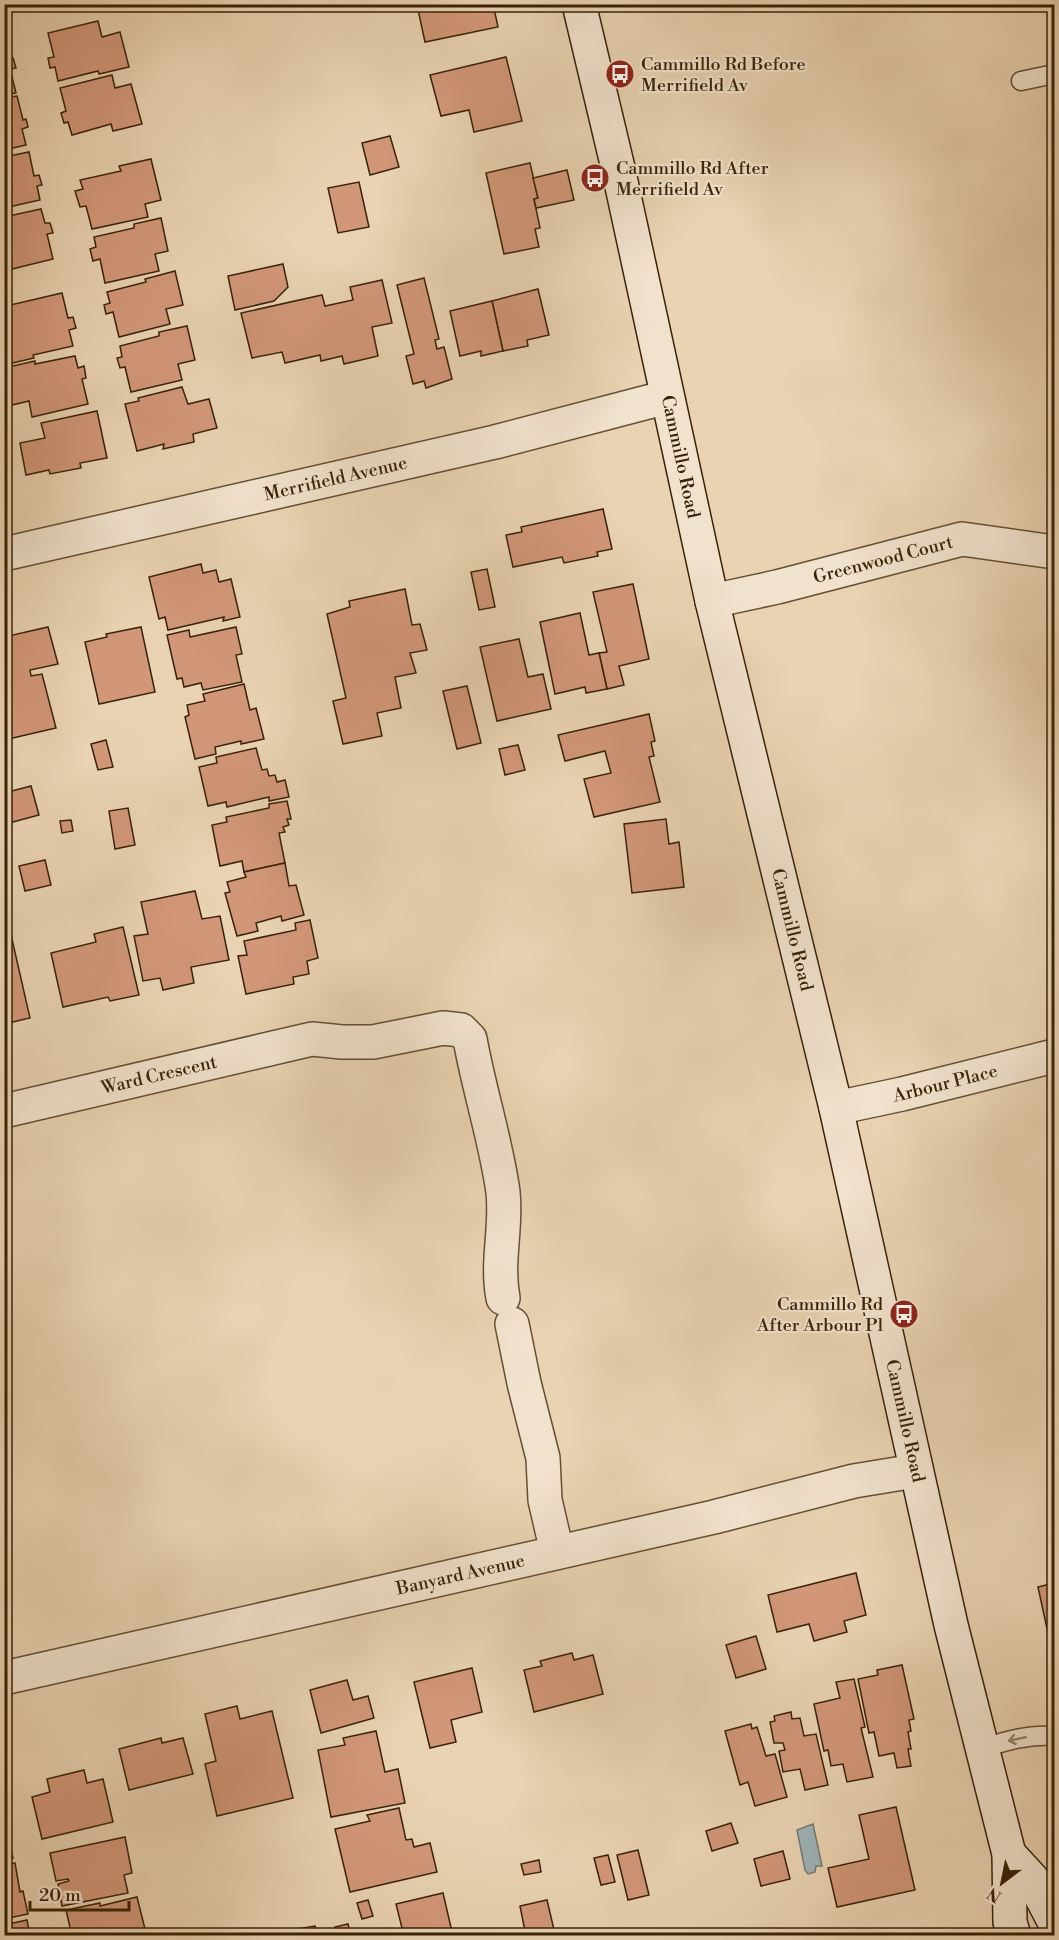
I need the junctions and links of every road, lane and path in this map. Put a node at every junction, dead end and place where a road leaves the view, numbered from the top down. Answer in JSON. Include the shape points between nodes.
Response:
{"nodes":[{"id":1,"x":579,"y":4,"type":"edge"},
{"id":2,"x":1054,"y":74,"type":"edge"},
{"id":3,"x":1021,"y":81,"type":"dead end"},
{"id":4,"x":667,"y":397,"type":"junction"},
{"id":5,"x":1054,"y":552,"type":"edge"},
{"id":6,"x":4,"y":554,"type":"edge"},
{"id":7,"x":712,"y":601,"type":"junction"},
{"id":8,"x":1054,"y":1056,"type":"edge"},
{"id":9,"x":836,"y":1108,"type":"junction"},
{"id":10,"x":4,"y":1111,"type":"edge"},
{"id":11,"x":915,"y":1471,"type":"junction"},
{"id":12,"x":557,"y":1552,"type":"junction"},
{"id":13,"x":4,"y":1678,"type":"edge"},
{"id":14,"x":1054,"y":1736,"type":"edge"},
{"id":15,"x":981,"y":1749,"type":"junction"},
{"id":16,"x":1009,"y":1854,"type":"junction"},
{"id":17,"x":1054,"y":1921,"type":"edge"},
{"id":18,"x":1014,"y":1935,"type":"edge"}],
"edges":[{"from":1,"to":4,"type":"street","name":"Cammillo Road"},
{"from":2,"to":3,"type":"lane"},
{"from":4,"to":6,"type":"street","name":"Merrifield Avenue","via":[[495,442]]},
{"from":4,"to":7,"type":"street","name":"Cammillo Road"},
{"from":5,"to":7,"type":"street","name":"Greenwood Court","via":[[962,539]]},
{"from":7,"to":9,"type":"street","name":"Cammillo Road"},
{"from":8,"to":9,"type":"street","name":"Arbour Place"},
{"from":9,"to":11,"type":"street","name":"Cammillo Road"},
{"from":10,"to":12,"type":"street","name":"Ward Crescent","via":[[312,1039],[373,1042],[443,1028],[462,1030],[470,1039],[503,1193],[500,1280],[543,1458],[545,1500]]},
{"from":11,"to":12,"type":"street","name":"Banyard Avenue","via":[[854,1480]]},
{"from":11,"to":15,"type":"street","name":"Cammillo Road"},
{"from":12,"to":13,"type":"street","name":"Banyard Avenue"},
{"from":14,"to":15,"type":"lane","one_way":true,"via":[[1037,1735]]},
{"from":15,"to":16,"type":"street","name":"Cammillo Road"},
{"from":16,"to":17,"type":"street","name":"Cammillo Road","via":[[1032,1879]]},
{"from":16,"to":18,"type":"street","name":"Cammillo Road","via":[[1010,1922]]}]}
